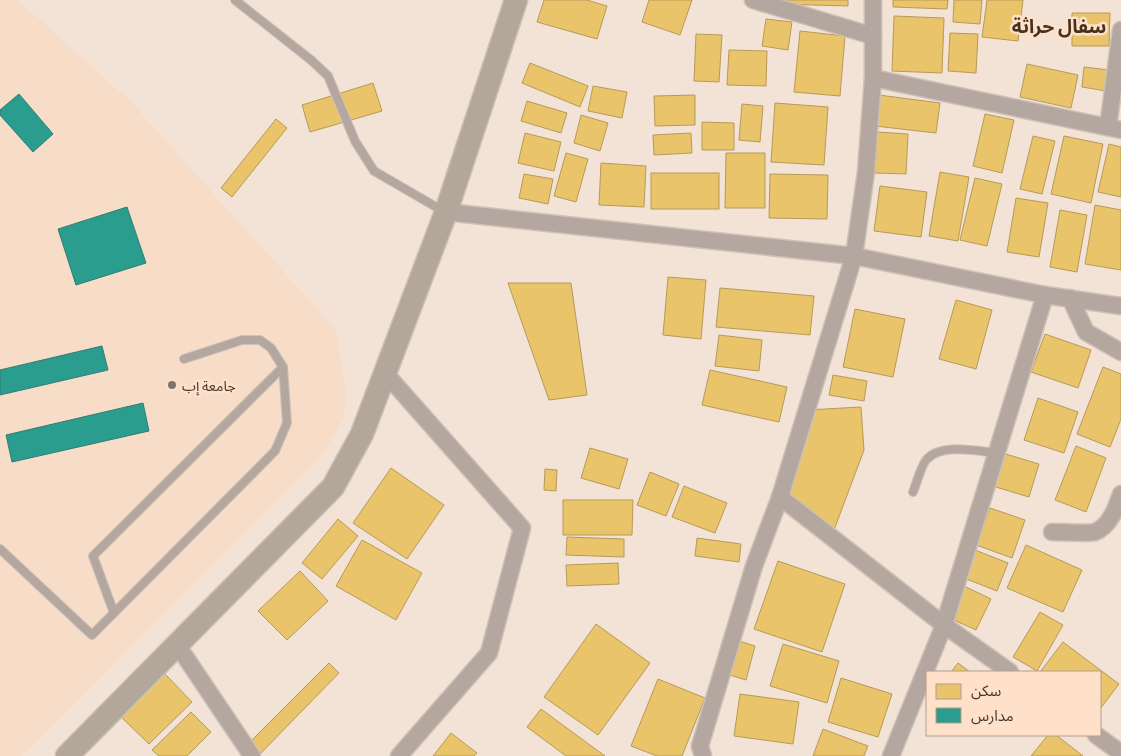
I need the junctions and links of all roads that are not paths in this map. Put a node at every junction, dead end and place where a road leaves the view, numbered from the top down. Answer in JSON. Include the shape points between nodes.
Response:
{"nodes":[{"id":1,"x":235,"y":0,"type":"edge"},
{"id":2,"x":516,"y":0,"type":"edge"},
{"id":3,"x":754,"y":0,"type":"edge"},
{"id":4,"x":872,"y":0,"type":"edge"},
{"id":5,"x":1121,"y":30,"type":"edge"},
{"id":6,"x":873,"y":36,"type":"junction"},
{"id":7,"x":873,"y":78,"type":"junction"},
{"id":8,"x":1114,"y":128,"type":"edge"},
{"id":9,"x":446,"y":212,"type":"junction"},
{"id":10,"x":854,"y":256,"type":"junction"},
{"id":11,"x":1045,"y":295,"type":"junction"},
{"id":12,"x":1070,"y":298,"type":"junction"},
{"id":13,"x":1121,"y":306,"type":"edge"},
{"id":14,"x":1121,"y":352,"type":"edge"},
{"id":15,"x":184,"y":359,"type":"dead end"},
{"id":16,"x":283,"y":367,"type":"junction"},
{"id":17,"x":386,"y":374,"type":"junction"},
{"id":18,"x":996,"y":453,"type":"junction"},
{"id":19,"x":913,"y":492,"type":"dead end"},
{"id":20,"x":1121,"y":494,"type":"edge"},
{"id":21,"x":780,"y":497,"type":"junction"},
{"id":22,"x":1052,"y":532,"type":"dead end"},
{"id":23,"x":0,"y":549,"type":"edge"},
{"id":24,"x":114,"y":612,"type":"junction"},
{"id":25,"x":944,"y":625,"type":"junction"},
{"id":26,"x":178,"y":646,"type":"junction"},
{"id":27,"x":1009,"y":671,"type":"edge"},
{"id":28,"x":1097,"y":736,"type":"edge"},
{"id":29,"x":1121,"y":755,"type":"edge"},
{"id":30,"x":68,"y":756,"type":"edge"},
{"id":31,"x":252,"y":756,"type":"edge"},
{"id":32,"x":399,"y":756,"type":"edge"},
{"id":33,"x":703,"y":756,"type":"edge"},
{"id":34,"x":891,"y":756,"type":"edge"}],
"edges":[{"from":1,"to":9,"type":"lane","via":[[328,76],[355,141],[374,171]]},
{"from":2,"to":9,"type":"main road"},
{"from":3,"to":6,"type":"street"},
{"from":4,"to":6,"type":"street"},
{"from":5,"to":8,"type":"street"},
{"from":6,"to":7,"type":"street"},
{"from":7,"to":8,"type":"street"},
{"from":7,"to":10,"type":"street","via":[[866,172]]},
{"from":9,"to":10,"type":"street"},
{"from":9,"to":17,"type":"main road"},
{"from":10,"to":11,"type":"street"},
{"from":10,"to":21,"type":"street"},
{"from":11,"to":12,"type":"street"},
{"from":11,"to":18,"type":"street"},
{"from":12,"to":13,"type":"street"},
{"from":12,"to":14,"type":"street","via":[[1086,332]]},
{"from":15,"to":16,"type":"lane","via":[[242,340],[260,340],[271,348]]},
{"from":16,"to":24,"type":"lane","via":[[287,423],[275,451]]},
{"from":16,"to":24,"type":"lane","via":[[93,556]]},
{"from":17,"to":26,"type":"main road","via":[[362,434],[333,487]]},
{"from":17,"to":32,"type":"street","via":[[522,528],[488,653]]},
{"from":18,"to":19,"type":"lane","via":[[951,449],[938,452],[926,460]]},
{"from":18,"to":25,"type":"street"},
{"from":20,"to":22,"type":"street","via":[[1113,515],[1094,532]]},
{"from":21,"to":25,"type":"street"},
{"from":21,"to":33,"type":"street","via":[[754,566],[700,746]]},
{"from":23,"to":24,"type":"lane","via":[[92,635]]},
{"from":25,"to":27,"type":"street"},
{"from":25,"to":34,"type":"street"},
{"from":26,"to":30,"type":"main road"},
{"from":26,"to":31,"type":"street"},
{"from":28,"to":29,"type":"street"}]}
